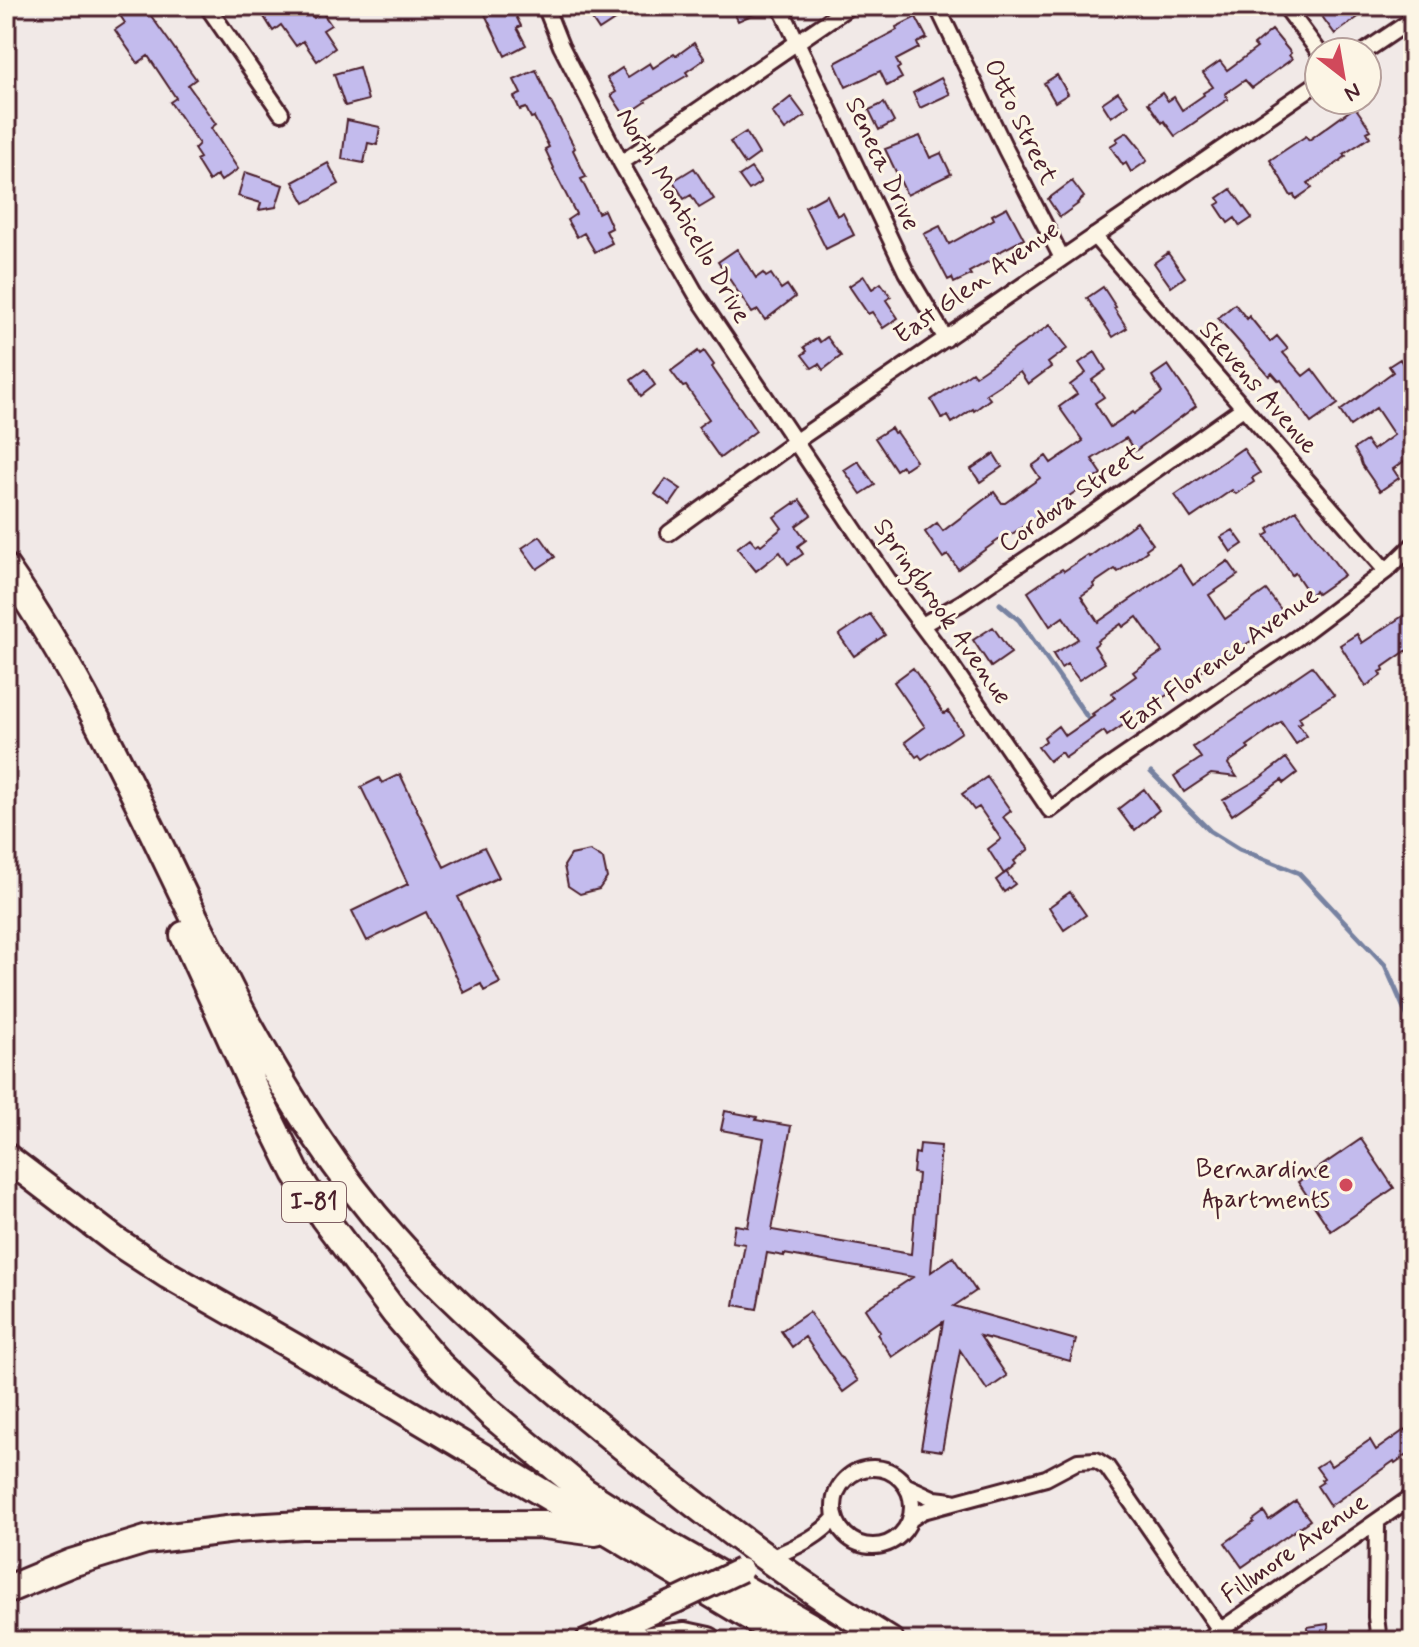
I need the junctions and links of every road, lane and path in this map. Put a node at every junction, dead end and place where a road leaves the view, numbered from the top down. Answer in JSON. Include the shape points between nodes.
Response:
{"nodes":[{"id":1,"x":207,"y":6,"type":"edge"},
{"id":2,"x":545,"y":6,"type":"edge"},
{"id":3,"x":780,"y":6,"type":"edge"},
{"id":4,"x":850,"y":6,"type":"edge"},
{"id":5,"x":937,"y":6,"type":"edge"},
{"id":6,"x":1285,"y":6,"type":"edge"},
{"id":7,"x":1413,"y":19,"type":"edge"},
{"id":8,"x":1307,"y":36,"type":"edge"},
{"id":9,"x":1383,"y":39,"type":"edge"},
{"id":10,"x":798,"y":41,"type":"junction"},
{"id":11,"x":1303,"y":93,"type":"edge"},
{"id":12,"x":281,"y":113,"type":"dead end"},
{"id":13,"x":621,"y":163,"type":"junction"},
{"id":14,"x":1094,"y":236,"type":"junction"},
{"id":15,"x":1062,"y":258,"type":"junction"},
{"id":16,"x":946,"y":339,"type":"junction"},
{"id":17,"x":1243,"y":408,"type":"junction"},
{"id":18,"x":796,"y":441,"type":"junction"},
{"id":19,"x":669,"y":533,"type":"dead end"},
{"id":20,"x":1413,"y":545,"type":"edge"},
{"id":21,"x":6,"y":568,"type":"edge"},
{"id":22,"x":1386,"y":571,"type":"junction"},
{"id":23,"x":6,"y":585,"type":"edge"},
{"id":24,"x":922,"y":625,"type":"junction"},
{"id":25,"x":1050,"y":810,"type":"joint"},
{"id":26,"x":6,"y":1157,"type":"edge"},
{"id":27,"x":907,"y":1486,"type":"junction"},
{"id":28,"x":1413,"y":1496,"type":"edge"},
{"id":29,"x":960,"y":1502,"type":"junction"},
{"id":30,"x":835,"y":1518,"type":"junction"},
{"id":31,"x":911,"y":1519,"type":"junction"},
{"id":32,"x":1377,"y":1521,"type":"junction"},
{"id":33,"x":847,"y":1536,"type":"junction"},
{"id":34,"x":621,"y":1541,"type":"junction"},
{"id":35,"x":808,"y":1541,"type":"junction"},
{"id":36,"x":769,"y":1559,"type":"junction"},
{"id":37,"x":6,"y":1590,"type":"edge"},
{"id":38,"x":1220,"y":1630,"type":"junction"},
{"id":39,"x":587,"y":1641,"type":"edge"},
{"id":40,"x":643,"y":1641,"type":"edge"},
{"id":41,"x":708,"y":1641,"type":"edge"},
{"id":42,"x":791,"y":1641,"type":"edge"},
{"id":43,"x":836,"y":1641,"type":"edge"},
{"id":44,"x":890,"y":1641,"type":"edge"},
{"id":45,"x":1205,"y":1641,"type":"edge"},
{"id":46,"x":1379,"y":1641,"type":"edge"}],
"edges":[{"from":1,"to":12,"type":"street"},
{"from":2,"to":13,"type":"street","name":"North Monticello Drive"},
{"from":3,"to":10,"type":"street","name":"Seneca Drive"},
{"from":4,"to":10,"type":"street"},
{"from":5,"to":15,"type":"street","name":"Otto Street"},
{"from":6,"to":8,"type":"street"},
{"from":7,"to":9,"type":"street"},
{"from":10,"to":13,"type":"street"},
{"from":10,"to":16,"type":"street","name":"Seneca Drive","via":[[906,272]]},
{"from":11,"to":14,"type":"street","name":"East Glen Avenue"},
{"from":13,"to":18,"type":"street","name":"North Monticello Drive","via":[[696,294]]},
{"from":14,"to":15,"type":"street","name":"East Glen Avenue"},
{"from":14,"to":17,"type":"street","name":"Stevens Avenue"},
{"from":15,"to":16,"type":"street","name":"East Glen Avenue"},
{"from":16,"to":18,"type":"street","name":"East Glen Avenue"},
{"from":17,"to":22,"type":"street","name":"Stevens Avenue"},
{"from":17,"to":24,"type":"street","name":"Cordova Street"},
{"from":18,"to":19,"type":"street","name":"East Glen Avenue"},
{"from":18,"to":24,"type":"street","name":"Springbrook Avenue"},
{"from":20,"to":22,"type":"street","name":"East Florence Avenue"},
{"from":21,"to":36,"type":"highway","via":[[90,707],[249,1026],[363,1201],[428,1274],[540,1377]]},
{"from":22,"to":25,"type":"street","name":"East Florence Avenue"},
{"from":23,"to":43,"type":"highway","number":"I-81","via":[[115,790],[277,1137],[324,1218],[395,1313],[491,1414],[585,1492]]},
{"from":24,"to":25,"type":"street","name":"Springbrook Avenue"},
{"from":26,"to":34,"type":"highway","via":[[168,1275]]},
{"from":27,"to":29,"type":"street","via":[[935,1499]]},
{"from":27,"to":30,"type":"street","via":[[882,1468],[852,1473],[836,1494]]},
{"from":27,"to":31,"type":"street"},
{"from":28,"to":32,"type":"street","name":"Fillmore Avenue"},
{"from":29,"to":31,"type":"street"},
{"from":29,"to":38,"type":"street","via":[[1046,1478],[1078,1461],[1096,1460],[1107,1467]]},
{"from":30,"to":33,"type":"street"},
{"from":30,"to":35,"type":"street"},
{"from":31,"to":33,"type":"street","via":[[904,1533],[881,1546]]},
{"from":32,"to":38,"type":"street","name":"Fillmore Avenue"},
{"from":32,"to":46,"type":"street"},
{"from":33,"to":35,"type":"street"},
{"from":34,"to":37,"type":"highway","via":[[591,1530],[537,1524],[235,1529],[146,1540]]},
{"from":34,"to":42,"type":"highway"},
{"from":35,"to":36,"type":"street"},
{"from":36,"to":39,"type":"main road","bridge":true},
{"from":36,"to":44,"type":"highway"},
{"from":38,"to":45,"type":"street","name":"Fillmore Avenue"},
{"from":40,"to":41,"type":"highway","via":[[685,1636]]}]}
